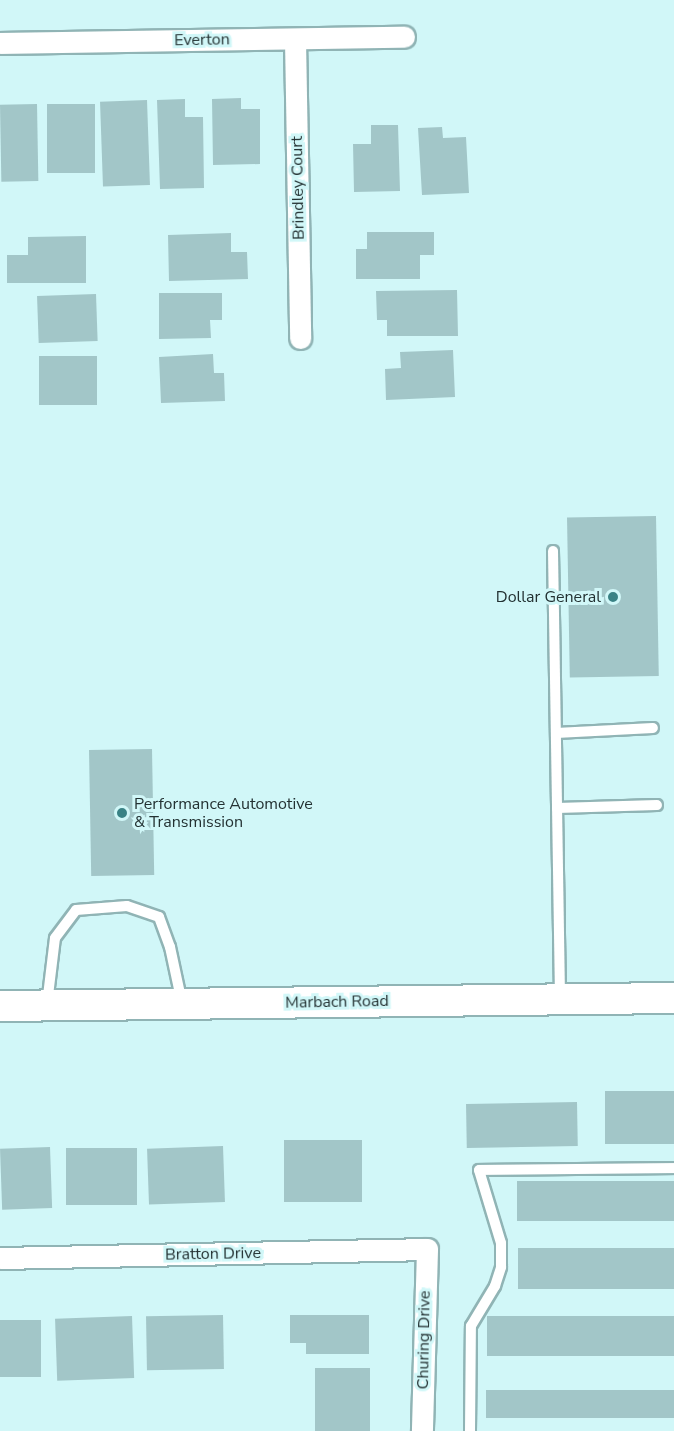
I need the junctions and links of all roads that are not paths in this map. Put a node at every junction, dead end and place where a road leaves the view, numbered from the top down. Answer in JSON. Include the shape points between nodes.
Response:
{"nodes":[{"id":1,"x":404,"y":37,"type":"dead end"},
{"id":2,"x":295,"y":39,"type":"junction"},
{"id":3,"x":0,"y":43,"type":"edge"},
{"id":4,"x":300,"y":338,"type":"dead end"},
{"id":5,"x":553,"y":551,"type":"dead end"},
{"id":6,"x":652,"y":728,"type":"dead end"},
{"id":7,"x":556,"y":733,"type":"junction"},
{"id":8,"x":657,"y":805,"type":"dead end"},
{"id":9,"x":557,"y":808,"type":"junction"},
{"id":10,"x":674,"y":998,"type":"edge"},
{"id":11,"x":560,"y":999,"type":"junction"},
{"id":12,"x":182,"y":1003,"type":"junction"},
{"id":13,"x":47,"y":1005,"type":"junction"},
{"id":14,"x":0,"y":1006,"type":"edge"},
{"id":15,"x":674,"y":1168,"type":"edge"},
{"id":16,"x":427,"y":1249,"type":"joint"},
{"id":17,"x":0,"y":1258,"type":"edge"},
{"id":18,"x":422,"y":1431,"type":"edge"},
{"id":19,"x":470,"y":1431,"type":"edge"}],
"edges":[{"from":1,"to":2,"type":"street","name":"Everton"},
{"from":2,"to":3,"type":"street","name":"Everton"},
{"from":2,"to":4,"type":"street","name":"Brindley Court"},
{"from":5,"to":7,"type":"lane"},
{"from":6,"to":7,"type":"lane"},
{"from":7,"to":9,"type":"lane"},
{"from":8,"to":9,"type":"lane"},
{"from":9,"to":11,"type":"lane"},
{"from":10,"to":11,"type":"main road","name":"Marbach Road"},
{"from":11,"to":12,"type":"main road","name":"Marbach Road"},
{"from":12,"to":13,"type":"main road","name":"Marbach Road"},
{"from":12,"to":13,"type":"lane","via":[[159,917],[127,906],[76,910],[55,938]]},
{"from":13,"to":14,"type":"main road","name":"Marbach Road"},
{"from":15,"to":19,"type":"lane","via":[[479,1170],[501,1243],[501,1267],[495,1286],[471,1326]]},
{"from":16,"to":17,"type":"street","name":"Bratton Drive"},
{"from":16,"to":18,"type":"street","name":"Churing Drive"}]}
